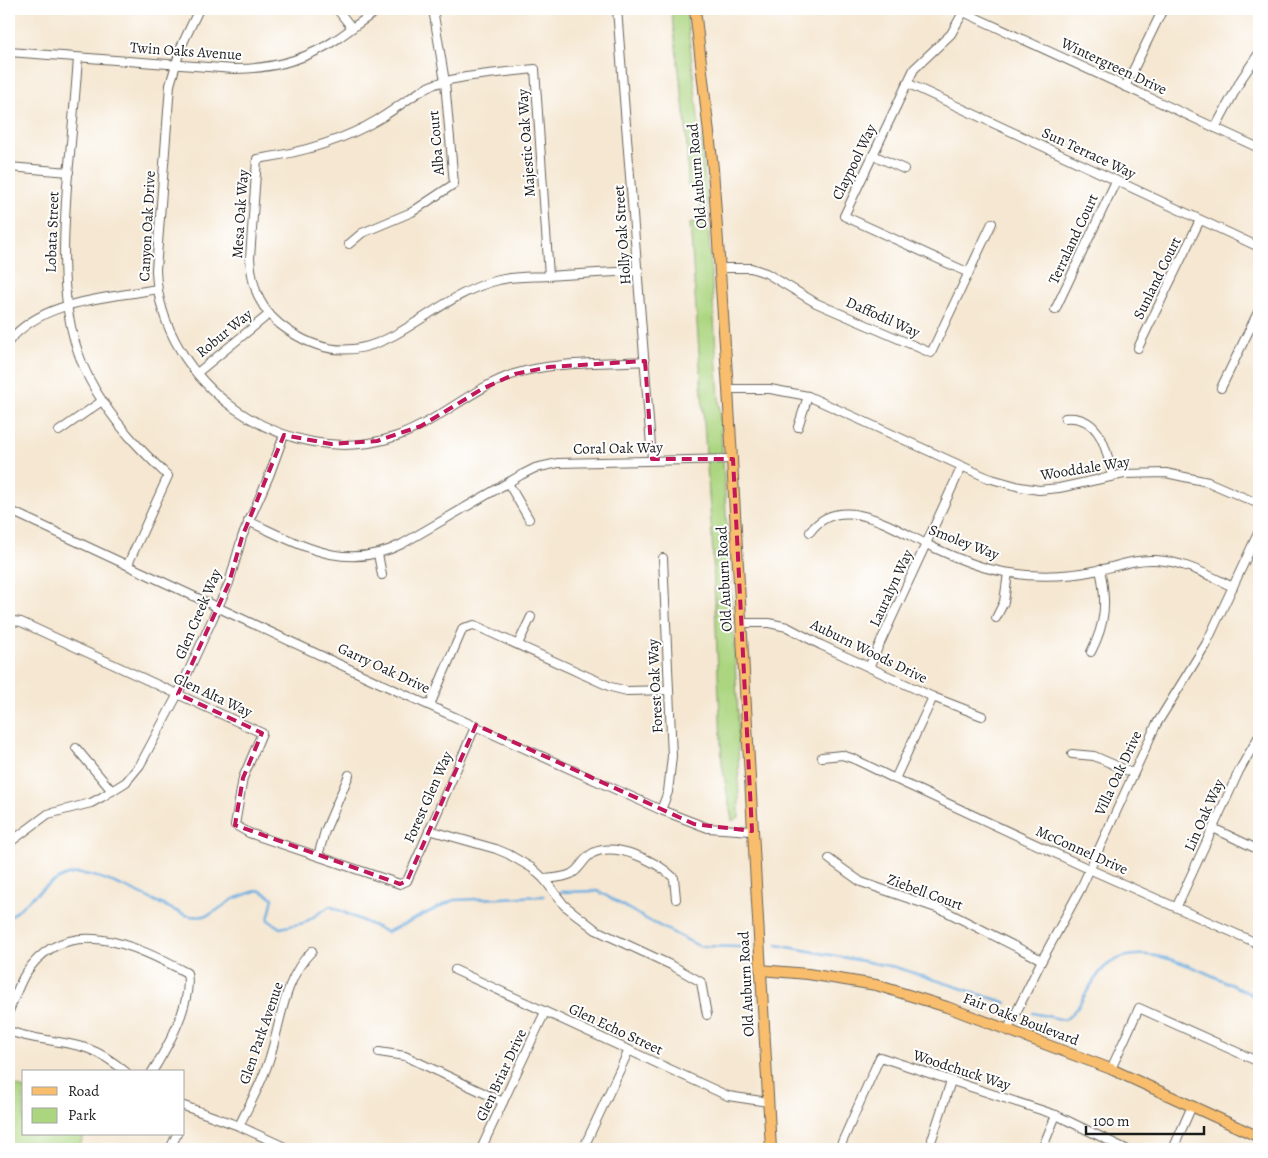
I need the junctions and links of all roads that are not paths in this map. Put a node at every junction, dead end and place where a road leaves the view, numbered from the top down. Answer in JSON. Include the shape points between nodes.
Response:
{"nodes":[{"id":1,"x":199,"y":9,"type":"edge"},
{"id":2,"x":337,"y":9,"type":"edge"},
{"id":3,"x":382,"y":9,"type":"edge"},
{"id":4,"x":433,"y":9,"type":"edge"},
{"id":5,"x":617,"y":9,"type":"edge"},
{"id":6,"x":695,"y":9,"type":"edge"},
{"id":7,"x":1163,"y":9,"type":"edge"},
{"id":8,"x":962,"y":10,"type":"edge"},
{"id":9,"x":352,"y":28,"type":"junction"},
{"id":10,"x":9,"y":52,"type":"edge"},
{"id":11,"x":1259,"y":53,"type":"edge"},
{"id":12,"x":78,"y":58,"type":"junction"},
{"id":13,"x":175,"y":65,"type":"junction"},
{"id":14,"x":445,"y":82,"type":"junction"},
{"id":15,"x":907,"y":83,"type":"junction"},
{"id":16,"x":1125,"y":86,"type":"junction"},
{"id":17,"x":1215,"y":128,"type":"junction"},
{"id":18,"x":1259,"y":148,"type":"edge"},
{"id":19,"x":873,"y":155,"type":"junction"},
{"id":20,"x":9,"y":167,"type":"edge"},
{"id":21,"x":904,"y":170,"type":"dead end"},
{"id":22,"x":68,"y":172,"type":"junction"},
{"id":23,"x":1116,"y":181,"type":"junction"},
{"id":24,"x":1200,"y":220,"type":"junction"},
{"id":25,"x":992,"y":223,"type":"dead end"},
{"id":26,"x":348,"y":244,"type":"dead end"},
{"id":27,"x":1259,"y":248,"type":"edge"},
{"id":28,"x":720,"y":268,"type":"junction"},
{"id":29,"x":639,"y":271,"type":"junction"},
{"id":30,"x":968,"y":273,"type":"junction"},
{"id":31,"x":549,"y":276,"type":"junction"},
{"id":32,"x":157,"y":289,"type":"junction"},
{"id":33,"x":66,"y":305,"type":"junction"},
{"id":34,"x":1055,"y":310,"type":"dead end"},
{"id":35,"x":1259,"y":310,"type":"edge"},
{"id":36,"x":268,"y":315,"type":"junction"},
{"id":37,"x":9,"y":341,"type":"edge"},
{"id":38,"x":1138,"y":348,"type":"dead end"},
{"id":39,"x":645,"y":361,"type":"junction"},
{"id":40,"x":197,"y":373,"type":"junction"},
{"id":41,"x":1222,"y":388,"type":"dead end"},
{"id":42,"x":728,"y":389,"type":"junction"},
{"id":43,"x":808,"y":396,"type":"junction"},
{"id":44,"x":102,"y":401,"type":"junction"},
{"id":45,"x":1065,"y":418,"type":"dead end"},
{"id":46,"x":798,"y":427,"type":"dead end"},
{"id":47,"x":60,"y":431,"type":"dead end"},
{"id":48,"x":284,"y":435,"type":"junction"},
{"id":49,"x":652,"y":459,"type":"junction"},
{"id":50,"x":733,"y":459,"type":"junction"},
{"id":51,"x":962,"y":466,"type":"junction"},
{"id":52,"x":1112,"y":476,"type":"junction"},
{"id":53,"x":508,"y":483,"type":"junction"},
{"id":54,"x":1259,"y":504,"type":"edge"},
{"id":55,"x":9,"y":510,"type":"edge"},
{"id":56,"x":529,"y":519,"type":"dead end"},
{"id":57,"x":248,"y":521,"type":"junction"},
{"id":58,"x":1259,"y":531,"type":"edge"},
{"id":59,"x":810,"y":532,"type":"dead end"},
{"id":60,"x":927,"y":544,"type":"junction"},
{"id":61,"x":378,"y":554,"type":"junction"},
{"id":62,"x":663,"y":558,"type":"dead end"},
{"id":63,"x":128,"y":564,"type":"junction"},
{"id":64,"x":1100,"y":570,"type":"junction"},
{"id":65,"x":1008,"y":573,"type":"junction"},
{"id":66,"x":382,"y":575,"type":"dead end"},
{"id":67,"x":1233,"y":587,"type":"junction"},
{"id":68,"x":218,"y":607,"type":"junction"},
{"id":69,"x":531,"y":617,"type":"dead end"},
{"id":70,"x":996,"y":618,"type":"dead end"},
{"id":71,"x":742,"y":623,"type":"junction"},
{"id":72,"x":9,"y":628,"type":"edge"},
{"id":73,"x":518,"y":644,"type":"junction"},
{"id":74,"x":1091,"y":652,"type":"dead end"},
{"id":75,"x":869,"y":667,"type":"junction"},
{"id":76,"x":669,"y":690,"type":"junction"},
{"id":77,"x":178,"y":694,"type":"junction"},
{"id":78,"x":933,"y":697,"type":"junction"},
{"id":79,"x":430,"y":705,"type":"junction"},
{"id":80,"x":982,"y":716,"type":"dead end"},
{"id":81,"x":476,"y":725,"type":"junction"},
{"id":82,"x":1259,"y":736,"type":"edge"},
{"id":83,"x":76,"y":748,"type":"dead end"},
{"id":84,"x":1072,"y":754,"type":"dead end"},
{"id":85,"x":822,"y":758,"type":"dead end"},
{"id":86,"x":1133,"y":773,"type":"junction"},
{"id":87,"x":349,"y":775,"type":"dead end"},
{"id":88,"x":895,"y":780,"type":"junction"},
{"id":89,"x":112,"y":791,"type":"junction"},
{"id":90,"x":661,"y":810,"type":"junction"},
{"id":91,"x":1213,"y":828,"type":"junction"},
{"id":92,"x":429,"y":830,"type":"junction"},
{"id":93,"x":752,"y":831,"type":"junction"},
{"id":94,"x":9,"y":844,"type":"edge"},
{"id":95,"x":1259,"y":850,"type":"edge"},
{"id":96,"x":318,"y":856,"type":"junction"},
{"id":97,"x":829,"y":859,"type":"dead end"},
{"id":98,"x":1089,"y":868,"type":"junction"},
{"id":99,"x":544,"y":879,"type":"junction"},
{"id":100,"x":407,"y":881,"type":"joint"},
{"id":101,"x":676,"y":899,"type":"dead end"},
{"id":102,"x":1177,"y":906,"type":"junction"},
{"id":103,"x":1259,"y":944,"type":"edge"},
{"id":104,"x":312,"y":951,"type":"dead end"},
{"id":105,"x":1042,"y":960,"type":"junction"},
{"id":106,"x":456,"y":970,"type":"dead end"},
{"id":107,"x":760,"y":970,"type":"junction"},
{"id":108,"x":9,"y":1011,"type":"edge"},
{"id":109,"x":545,"y":1012,"type":"junction"},
{"id":110,"x":707,"y":1015,"type":"dead end"},
{"id":111,"x":1008,"y":1029,"type":"junction"},
{"id":112,"x":9,"y":1031,"type":"edge"},
{"id":113,"x":628,"y":1050,"type":"junction"},
{"id":114,"x":378,"y":1052,"type":"dead end"},
{"id":115,"x":1259,"y":1062,"type":"edge"},
{"id":116,"x":123,"y":1070,"type":"edge"},
{"id":117,"x":153,"y":1070,"type":"edge"},
{"id":118,"x":1112,"y":1070,"type":"junction"},
{"id":119,"x":951,"y":1081,"type":"junction"},
{"id":120,"x":503,"y":1102,"type":"junction"},
{"id":121,"x":768,"y":1102,"type":"junction"},
{"id":122,"x":1192,"y":1106,"type":"junction"},
{"id":123,"x":186,"y":1107,"type":"edge"},
{"id":124,"x":1056,"y":1115,"type":"junction"},
{"id":125,"x":239,"y":1126,"type":"junction"},
{"id":126,"x":176,"y":1136,"type":"edge"},
{"id":127,"x":1259,"y":1137,"type":"edge"},
{"id":128,"x":932,"y":1138,"type":"dead end"},
{"id":129,"x":170,"y":1149,"type":"edge"},
{"id":130,"x":289,"y":1149,"type":"edge"},
{"id":131,"x":481,"y":1149,"type":"edge"},
{"id":132,"x":583,"y":1149,"type":"edge"},
{"id":133,"x":771,"y":1149,"type":"edge"},
{"id":134,"x":839,"y":1149,"type":"edge"},
{"id":135,"x":1042,"y":1149,"type":"edge"},
{"id":136,"x":1126,"y":1149,"type":"edge"},
{"id":137,"x":1173,"y":1149,"type":"edge"}],
"edges":[{"from":1,"to":13,"type":"street","name":"Canyon Oak Drive"},
{"from":2,"to":9,"type":"street"},
{"from":3,"to":9,"type":"street","name":"Twin Oaks Avenue"},
{"from":4,"to":14,"type":"street","name":"Alba Court"},
{"from":5,"to":29,"type":"street","name":"Holly Oak Street"},
{"from":6,"to":28,"type":"main road","name":"Old Auburn Road","via":[[713,169]]},
{"from":7,"to":16,"type":"street"},
{"from":8,"to":15,"type":"street","name":"Claypool Way","via":[[951,34],[918,64]]},
{"from":8,"to":16,"type":"street","name":"Wintergreen Drive"},
{"from":9,"to":13,"type":"street","name":"Twin Oaks Avenue","via":[[320,49],[272,66],[234,69]]},
{"from":10,"to":12,"type":"street","name":"Twin Oaks Avenue"},
{"from":11,"to":17,"type":"street"},
{"from":12,"to":13,"type":"street","name":"Twin Oaks Avenue"},
{"from":12,"to":22,"type":"street","name":"Lobata Street"},
{"from":13,"to":32,"type":"street","name":"Canyon Oak Drive","via":[[168,96]]},
{"from":14,"to":26,"type":"street","name":"Alba Court","via":[[454,184],[412,212],[362,233]]},
{"from":14,"to":31,"type":"street","name":"Majestic Oak Way","via":[[535,68]]},
{"from":14,"to":36,"type":"street","name":"Mesa Oak Way","via":[[430,86],[377,120],[339,139],[298,152],[257,158],[250,271],[257,296]]},
{"from":15,"to":19,"type":"street","name":"Claypool Way"},
{"from":15,"to":23,"type":"street","name":"Sun Terrace Way"},
{"from":16,"to":17,"type":"street","name":"Wintergreen Drive"},
{"from":17,"to":18,"type":"street","name":"Wintergreen Drive"},
{"from":19,"to":21,"type":"street"},
{"from":19,"to":30,"type":"street","name":"Claypool Way","via":[[844,216]]},
{"from":20,"to":22,"type":"street"},
{"from":22,"to":33,"type":"street","name":"Lobata Street","via":[[62,258]]},
{"from":23,"to":24,"type":"street","name":"Sun Terrace Way"},
{"from":23,"to":34,"type":"street","name":"Terraland Court"},
{"from":24,"to":27,"type":"street","name":"Sun Terrace Way"},
{"from":24,"to":38,"type":"street","name":"Sunland Court"},
{"from":25,"to":30,"type":"street","name":"Daffodil Way"},
{"from":28,"to":30,"type":"street","name":"Daffodil Way","via":[[750,268],[766,273],[816,303],[931,353]]},
{"from":28,"to":42,"type":"main road","name":"Old Auburn Road"},
{"from":29,"to":31,"type":"street","name":"Mesa Oak Way"},
{"from":29,"to":39,"type":"street","name":"Holly Oak Street"},
{"from":31,"to":36,"type":"street","name":"Mesa Oak Way","via":[[511,278],[482,285],[381,342],[360,349],[336,350],[314,345]]},
{"from":32,"to":33,"type":"street"},
{"from":32,"to":40,"type":"street","name":"Canyon Oak Drive","via":[[164,316],[180,352]]},
{"from":33,"to":37,"type":"street","via":[[38,316]]},
{"from":33,"to":44,"type":"street","name":"Lobata Street","via":[[79,355]]},
{"from":35,"to":41,"type":"street"},
{"from":36,"to":40,"type":"street","name":"Robur Way"},
{"from":39,"to":48,"type":"street","name":"Canyon Oak Drive","via":[[549,367],[514,374],[482,388],[421,426],[376,441],[331,444]]},
{"from":39,"to":49,"type":"street","name":"Holly Oak Street"},
{"from":40,"to":48,"type":"street","name":"Canyon Oak Drive","via":[[230,406]]},
{"from":42,"to":43,"type":"street","name":"Wooddale Way","via":[[778,390]]},
{"from":42,"to":50,"type":"main road","name":"Old Auburn Road"},
{"from":43,"to":46,"type":"street"},
{"from":43,"to":51,"type":"street","name":"Wooddale Way"},
{"from":44,"to":47,"type":"street"},
{"from":44,"to":63,"type":"street","name":"Lobata Street","via":[[137,446],[168,476]]},
{"from":45,"to":52,"type":"street","via":[[1086,420],[1099,433],[1107,449]]},
{"from":48,"to":57,"type":"street","name":"Glen Creek Way"},
{"from":49,"to":50,"type":"street","name":"Coral Oak Way"},
{"from":49,"to":53,"type":"street","name":"Coral Oak Way","via":[[551,464]]},
{"from":50,"to":71,"type":"main road","name":"Old Auburn Road"},
{"from":51,"to":52,"type":"street","name":"Wooddale Way","via":[[1003,483],[1039,490],[1071,487]]},
{"from":51,"to":60,"type":"street","name":"Lauralyn Way"},
{"from":52,"to":54,"type":"street","name":"Wooddale Way","via":[[1143,473],[1177,475],[1208,482]]},
{"from":53,"to":56,"type":"street"},
{"from":53,"to":61,"type":"street","name":"Coral Oak Way","via":[[402,544]]},
{"from":55,"to":63,"type":"street","name":"Garry Oak Drive"},
{"from":57,"to":61,"type":"street","name":"Coral Oak Way","via":[[323,553],[352,557]]},
{"from":57,"to":68,"type":"street","name":"Glen Creek Way"},
{"from":58,"to":67,"type":"street","name":"Villa Oak Drive"},
{"from":59,"to":60,"type":"street","name":"Smoley Way","via":[[829,516],[862,516],[880,520]]},
{"from":60,"to":65,"type":"street","name":"Smoley Way","via":[[972,563]]},
{"from":60,"to":75,"type":"street","name":"Lauralyn Way"},
{"from":61,"to":66,"type":"street"},
{"from":62,"to":76,"type":"street","name":"Forest Oak Way"},
{"from":63,"to":68,"type":"street","name":"Garry Oak Drive"},
{"from":64,"to":65,"type":"street","name":"Smoley Way","via":[[1056,576]]},
{"from":64,"to":67,"type":"street","name":"Smoley Way","via":[[1136,560],[1164,561],[1186,566]]},
{"from":64,"to":74,"type":"street","via":[[1105,613],[1100,635]]},
{"from":65,"to":70,"type":"street","via":[[1004,602]]},
{"from":67,"to":86,"type":"street","name":"Villa Oak Drive","via":[[1206,644],[1160,717]]},
{"from":68,"to":77,"type":"street","name":"Glen Creek Way"},
{"from":68,"to":79,"type":"street","name":"Garry Oak Drive"},
{"from":69,"to":73,"type":"street"},
{"from":71,"to":75,"type":"street","name":"Auburn Woods Drive","via":[[782,625]]},
{"from":71,"to":93,"type":"main road","name":"Old Auburn Road"},
{"from":72,"to":77,"type":"street","name":"Glen Alta Way","via":[[13,621],[21,622]]},
{"from":73,"to":76,"type":"street","via":[[611,687],[627,691]]},
{"from":73,"to":79,"type":"street","via":[[474,625],[463,628]]},
{"from":75,"to":78,"type":"street","name":"Auburn Woods Drive"},
{"from":76,"to":90,"type":"street","name":"Forest Oak Way","via":[[671,771]]},
{"from":77,"to":89,"type":"street","name":"Glen Creek Way","via":[[140,766],[126,782]]},
{"from":77,"to":96,"type":"street","name":"Glen Alta Way","via":[[262,733],[243,778],[235,825],[249,833]]},
{"from":78,"to":80,"type":"street","name":"Auburn Woods Drive"},
{"from":78,"to":88,"type":"street"},
{"from":79,"to":81,"type":"street","name":"Garry Oak Drive"},
{"from":81,"to":90,"type":"street","name":"Garry Oak Drive"},
{"from":81,"to":92,"type":"street","name":"Forest Glen Way"},
{"from":82,"to":91,"type":"street","name":"Lin Oak Way"},
{"from":83,"to":89,"type":"street"},
{"from":84,"to":86,"type":"street","via":[[1094,756]]},
{"from":85,"to":88,"type":"street","name":"McConnel Drive","via":[[848,756]]},
{"from":86,"to":98,"type":"street","name":"Villa Oak Drive"},
{"from":87,"to":96,"type":"street"},
{"from":88,"to":98,"type":"street","name":"McConnel Drive"},
{"from":89,"to":94,"type":"street","name":"Glen Creek Way","via":[[91,804],[48,814]]},
{"from":90,"to":93,"type":"street","name":"Garry Oak Drive","via":[[708,828]]},
{"from":91,"to":95,"type":"street"},
{"from":91,"to":102,"type":"street","name":"Lin Oak Way"},
{"from":92,"to":99,"type":"street","via":[[496,848],[532,868]]},
{"from":92,"to":100,"type":"street","name":"Forest Glen Way"},
{"from":93,"to":107,"type":"main road","name":"Old Auburn Road"},
{"from":96,"to":100,"type":"street","name":"Glen Alta Way","via":[[400,884]]},
{"from":97,"to":105,"type":"street","name":"Ziebell Court","via":[[861,882],[945,911]]},
{"from":98,"to":102,"type":"street","name":"McConnel Drive"},
{"from":98,"to":105,"type":"street","name":"Villa Oak Drive"},
{"from":99,"to":101,"type":"street","via":[[572,874],[590,854],[604,848],[621,849],[666,870],[674,878]]},
{"from":99,"to":110,"type":"street","via":[[564,905],[596,930],[701,982]]},
{"from":102,"to":103,"type":"street","name":"McConnel Drive"},
{"from":104,"to":125,"type":"street","name":"Glen Park Avenue","via":[[288,990],[263,1078]]},
{"from":105,"to":111,"type":"street","name":"Villa Oak Drive"},
{"from":106,"to":109,"type":"street","name":"Glen Echo Street"},
{"from":107,"to":111,"type":"main road","name":"Fair Oaks Boulevard","via":[[827,976],[876,985]]},
{"from":107,"to":121,"type":"main road","name":"Old Auburn Road"},
{"from":108,"to":117,"type":"street","via":[[24,976],[38,959],[64,943],[100,938],[133,948],[187,974],[180,1017]]},
{"from":109,"to":113,"type":"street","name":"Glen Echo Street"},
{"from":109,"to":120,"type":"street","name":"Glen Briar Drive"},
{"from":111,"to":118,"type":"main road","name":"Fair Oaks Boulevard"},
{"from":112,"to":116,"type":"street","via":[[40,1041],[90,1049]]},
{"from":113,"to":121,"type":"street","name":"Glen Echo Street","via":[[728,1096]]},
{"from":113,"to":132,"type":"street"},
{"from":114,"to":120,"type":"street","via":[[405,1056]]},
{"from":115,"to":118,"type":"street","via":[[1139,1008]]},
{"from":118,"to":122,"type":"main road","name":"Fair Oaks Boulevard"},
{"from":119,"to":124,"type":"street","name":"Woodchuck Way"},
{"from":119,"to":128,"type":"street"},
{"from":119,"to":134,"type":"street","name":"Woodchuck Way","via":[[880,1057]]},
{"from":120,"to":131,"type":"street","name":"Glen Briar Drive"},
{"from":121,"to":133,"type":"main road","name":"Old Auburn Road"},
{"from":122,"to":127,"type":"main road","name":"Fair Oaks Boulevard"},
{"from":122,"to":137,"type":"street"},
{"from":123,"to":125,"type":"street"},
{"from":124,"to":135,"type":"street"},
{"from":124,"to":136,"type":"street","name":"Woodchuck Way"},
{"from":125,"to":130,"type":"street"},
{"from":126,"to":129,"type":"street"}]}
